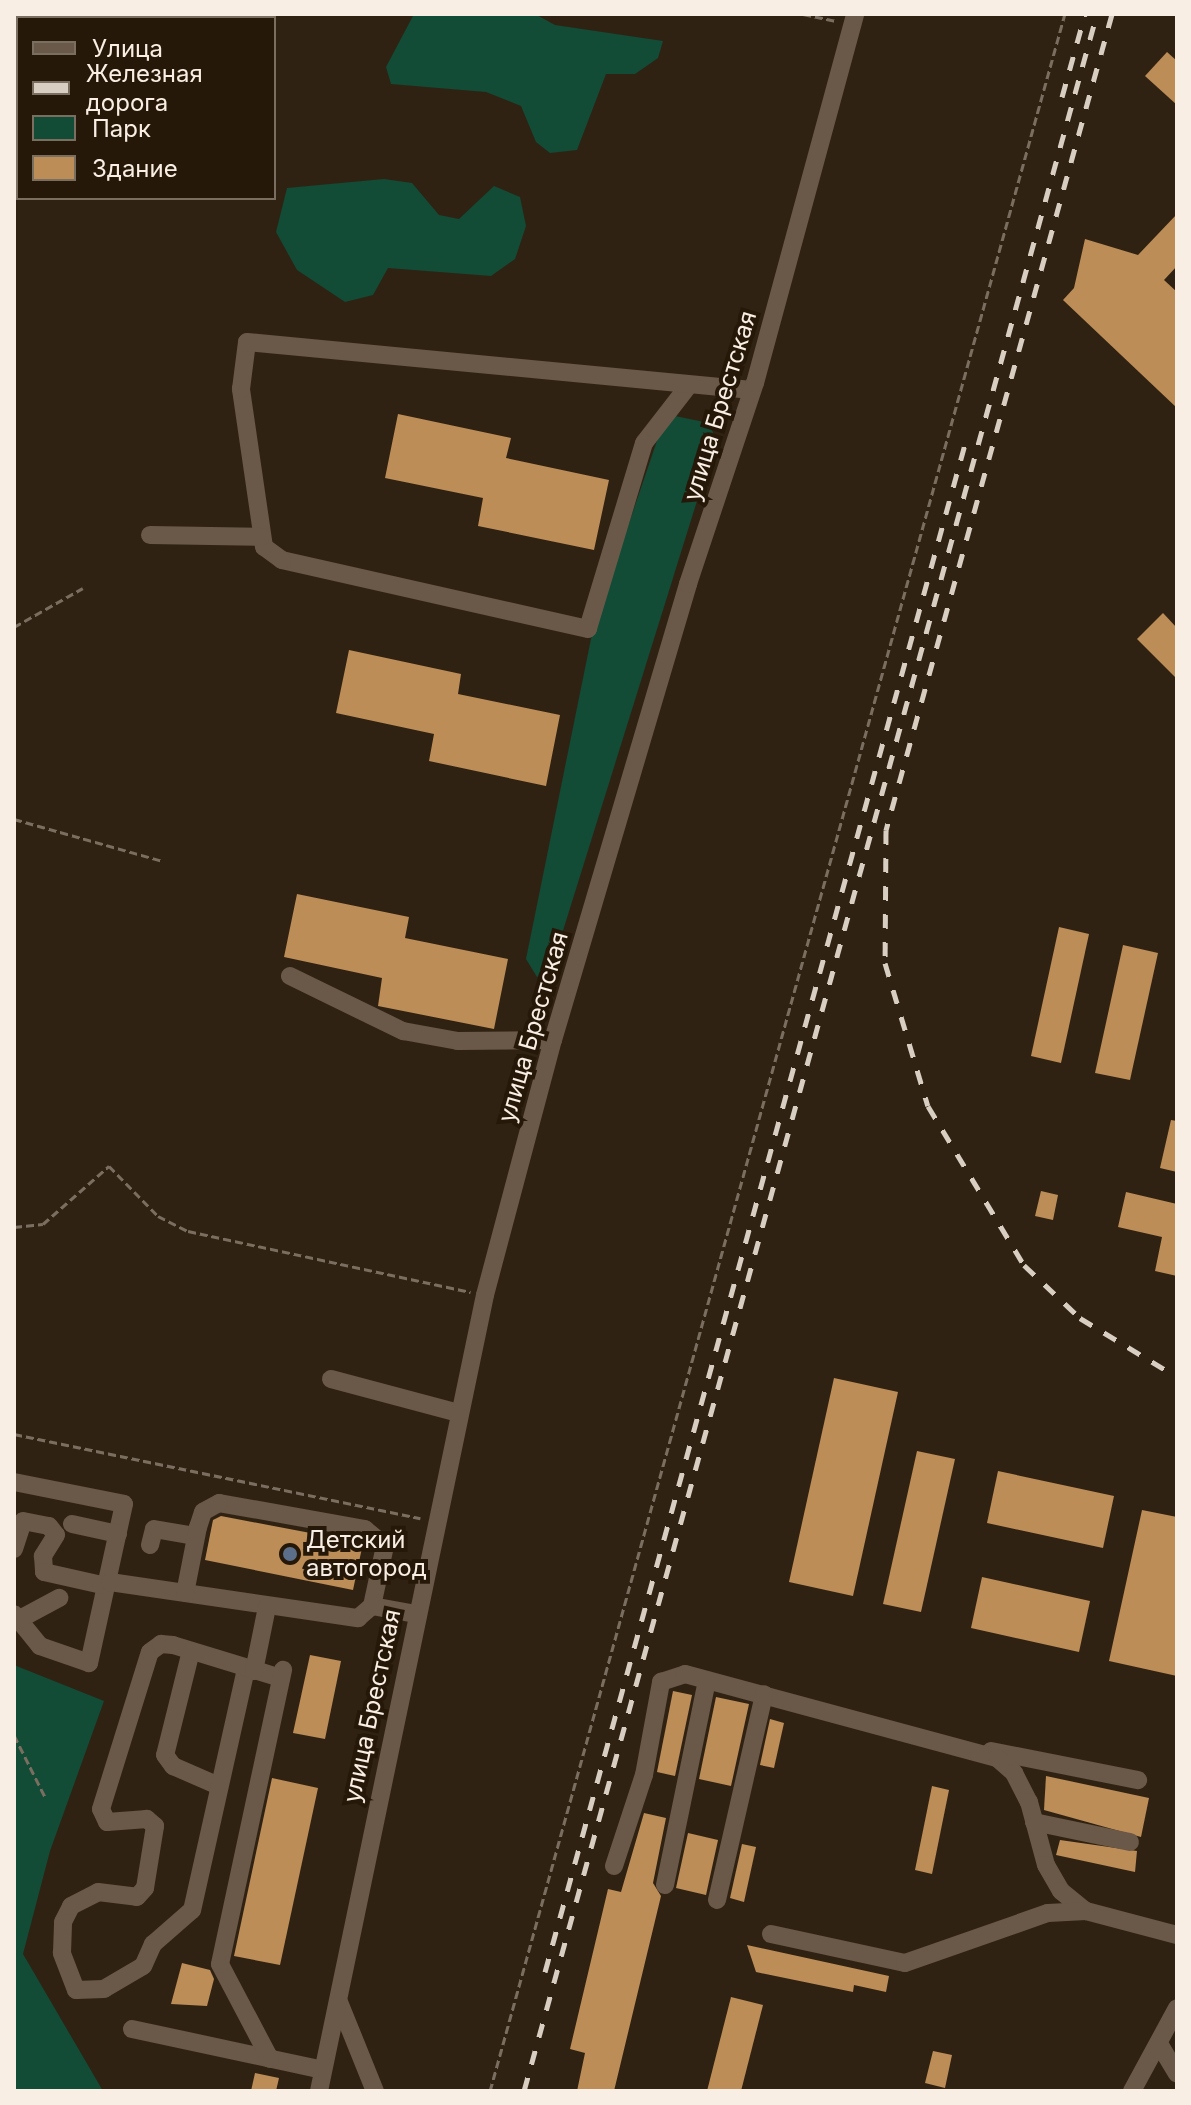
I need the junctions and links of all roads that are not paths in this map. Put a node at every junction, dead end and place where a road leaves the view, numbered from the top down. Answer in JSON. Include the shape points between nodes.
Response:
{"nodes":[{"id":1,"x":853,"y":19,"type":"edge"},
{"id":2,"x":689,"y":385,"type":"junction"},
{"id":3,"x":752,"y":390,"type":"junction"},
{"id":4,"x":150,"y":535,"type":"dead end"},
{"id":5,"x":261,"y":537,"type":"junction"},
{"id":6,"x":290,"y":976,"type":"dead end"},
{"id":7,"x":553,"y":1040,"type":"junction"},
{"id":8,"x":331,"y":1379,"type":"dead end"},
{"id":9,"x":459,"y":1413,"type":"junction"},
{"id":10,"x":14,"y":1482,"type":"edge"},
{"id":11,"x":82,"y":1520,"type":"dead end"},
{"id":12,"x":118,"y":1534,"type":"junction"},
{"id":13,"x":195,"y":1536,"type":"junction"},
{"id":14,"x":150,"y":1545,"type":"dead end"},
{"id":15,"x":14,"y":1549,"type":"edge"},
{"id":16,"x":108,"y":1584,"type":"junction"},
{"id":17,"x":185,"y":1593,"type":"junction"},
{"id":18,"x":49,"y":1598,"type":"dead end"},
{"id":19,"x":372,"y":1606,"type":"junction"},
{"id":20,"x":267,"y":1607,"type":"junction"},
{"id":21,"x":416,"y":1614,"type":"junction"},
{"id":22,"x":15,"y":1616,"type":"edge"},
{"id":23,"x":191,"y":1651,"type":"junction"},
{"id":24,"x":250,"y":1670,"type":"junction"},
{"id":25,"x":707,"y":1680,"type":"junction"},
{"id":26,"x":764,"y":1694,"type":"junction"},
{"id":27,"x":976,"y":1748,"type":"junction"},
{"id":28,"x":1046,"y":1762,"type":"junction"},
{"id":29,"x":1138,"y":1780,"type":"dead end"},
{"id":30,"x":219,"y":1786,"type":"junction"},
{"id":31,"x":1029,"y":1802,"type":"junction"},
{"id":32,"x":1034,"y":1822,"type":"junction"},
{"id":33,"x":1130,"y":1842,"type":"dead end"},
{"id":34,"x":614,"y":1866,"type":"dead end"},
{"id":35,"x":665,"y":1885,"type":"dead end"},
{"id":36,"x":717,"y":1900,"type":"dead end"},
{"id":37,"x":1086,"y":1911,"type":"junction"},
{"id":38,"x":771,"y":1934,"type":"dead end"},
{"id":39,"x":1177,"y":1935,"type":"edge"},
{"id":40,"x":338,"y":1991,"type":"junction"},
{"id":41,"x":1177,"y":2008,"type":"edge"},
{"id":42,"x":132,"y":2029,"type":"dead end"},
{"id":43,"x":1161,"y":2047,"type":"junction"},
{"id":44,"x":270,"y":2059,"type":"junction"},
{"id":45,"x":323,"y":2070,"type":"junction"},
{"id":46,"x":1177,"y":2074,"type":"edge"},
{"id":47,"x":319,"y":2091,"type":"edge"},
{"id":48,"x":375,"y":2091,"type":"edge"},
{"id":49,"x":1132,"y":2091,"type":"edge"}],
"edges":[{"from":1,"to":3,"type":"street","name":"улица Брестская"},
{"from":2,"to":3,"type":"street"},
{"from":2,"to":5,"type":"street","via":[[644,443],[588,629],[282,560]]},
{"from":2,"to":5,"type":"street","via":[[247,342],[241,389]]},
{"from":3,"to":7,"type":"street","name":"улица Брестская"},
{"from":4,"to":5,"type":"street"},
{"from":6,"to":7,"type":"street","via":[[403,1031],[458,1041]]},
{"from":7,"to":9,"type":"street","name":"улица Брестская"},
{"from":8,"to":9,"type":"street"},
{"from":9,"to":21,"type":"street","name":"улица Брестская"},
{"from":10,"to":12,"type":"street","via":[[124,1504]]},
{"from":11,"to":12,"type":"street"},
{"from":12,"to":16,"type":"street"},
{"from":13,"to":14,"type":"street","via":[[154,1529]]},
{"from":13,"to":17,"type":"street"},
{"from":13,"to":19,"type":"street","via":[[203,1512],[219,1503],[377,1533],[385,1546]]},
{"from":15,"to":16,"type":"street","via":[[23,1521],[49,1526],[56,1535],[43,1556],[44,1572]]},
{"from":16,"to":17,"type":"street"},
{"from":16,"to":22,"type":"street","via":[[89,1663],[40,1646]]},
{"from":17,"to":20,"type":"street"},
{"from":18,"to":22,"type":"street"},
{"from":19,"to":20,"type":"street","via":[[350,1618]]},
{"from":19,"to":21,"type":"street"},
{"from":20,"to":24,"type":"street"},
{"from":21,"to":40,"type":"street","name":"улица Брестская"},
{"from":23,"to":24,"type":"street"},
{"from":23,"to":30,"type":"street","via":[[165,1755],[173,1766]]},
{"from":23,"to":30,"type":"street","via":[[161,1644],[144,1664],[101,1809],[107,1822],[147,1819],[155,1826],[151,1862],[137,1897],[98,1892],[71,1906],[63,1922],[62,1953],[76,1990],[104,1989],[143,1966],[153,1944],[192,1910]]},
{"from":24,"to":30,"type":"street"},
{"from":24,"to":44,"type":"street","via":[[282,1674],[220,1964]]},
{"from":25,"to":26,"type":"street"},
{"from":25,"to":34,"type":"street","via":[[669,1675],[661,1682],[644,1775]]},
{"from":25,"to":35,"type":"street"},
{"from":26,"to":27,"type":"street"},
{"from":26,"to":36,"type":"street"},
{"from":27,"to":28,"type":"street"},
{"from":27,"to":31,"type":"street","via":[[1014,1773]]},
{"from":28,"to":29,"type":"street"},
{"from":28,"to":31,"type":"street","via":[[1033,1777]]},
{"from":31,"to":32,"type":"street"},
{"from":32,"to":33,"type":"street"},
{"from":32,"to":37,"type":"street","via":[[1046,1865],[1061,1891]]},
{"from":37,"to":38,"type":"street","via":[[1048,1913],[905,1963]]},
{"from":37,"to":39,"type":"street"},
{"from":40,"to":45,"type":"street","name":"улица Брестская"},
{"from":40,"to":48,"type":"street","via":[[341,2016]]},
{"from":41,"to":43,"type":"street"},
{"from":42,"to":44,"type":"street"},
{"from":43,"to":46,"type":"street"},
{"from":43,"to":49,"type":"street"},
{"from":44,"to":45,"type":"street"},
{"from":45,"to":47,"type":"street","name":"улица Брестская"}]}
